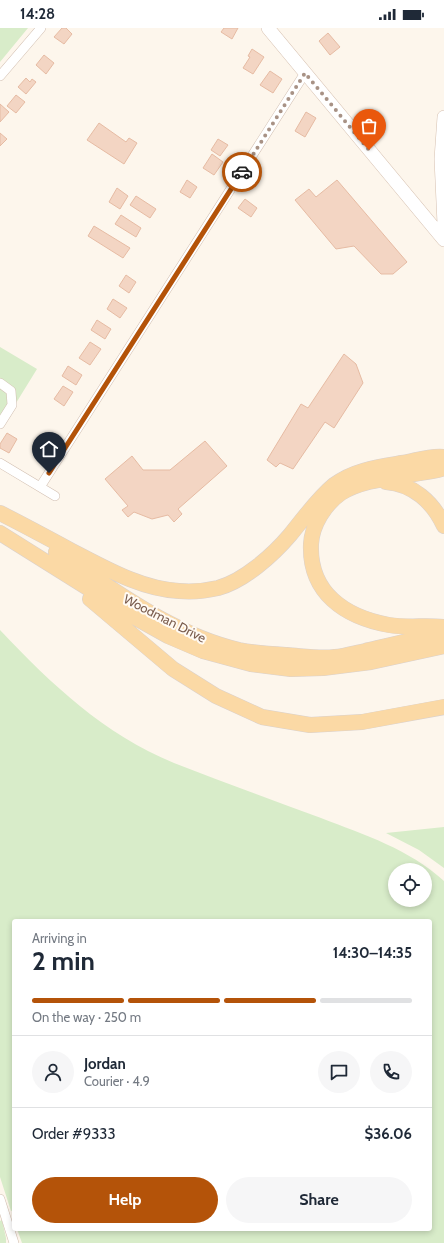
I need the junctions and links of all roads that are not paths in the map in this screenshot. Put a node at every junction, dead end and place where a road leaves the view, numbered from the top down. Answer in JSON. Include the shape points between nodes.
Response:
{"nodes":[{"id":1,"x":41,"y":28,"type":"edge"},
{"id":2,"x":268,"y":28,"type":"edge"},
{"id":3,"x":305,"y":73,"type":"junction"},
{"id":4,"x":0,"y":76,"type":"edge"},
{"id":5,"x":444,"y":117,"type":"edge"},
{"id":6,"x":444,"y":224,"type":"edge"},
{"id":7,"x":444,"y":240,"type":"edge"},
{"id":8,"x":0,"y":383,"type":"edge"},
{"id":9,"x":0,"y":424,"type":"edge"},
{"id":10,"x":444,"y":456,"type":"edge"},
{"id":11,"x":0,"y":463,"type":"edge"},
{"id":12,"x":444,"y":468,"type":"edge"},
{"id":13,"x":369,"y":482,"type":"junction"},
{"id":14,"x":40,"y":487,"type":"junction"},
{"id":15,"x":55,"y":496,"type":"dead end"},
{"id":16,"x":0,"y":513,"type":"edge"},
{"id":17,"x":0,"y":519,"type":"edge"},
{"id":18,"x":444,"y":526,"type":"edge"},
{"id":19,"x":0,"y":533,"type":"edge"},
{"id":20,"x":28,"y":550,"type":"junction"},
{"id":21,"x":444,"y":627,"type":"edge"},
{"id":22,"x":444,"y":632,"type":"edge"},
{"id":23,"x":444,"y":646,"type":"edge"},
{"id":24,"x":444,"y":707,"type":"edge"},
{"id":25,"x":0,"y":1199,"type":"edge"},
{"id":26,"x":14,"y":1243,"type":"edge"}],
"edges":[{"from":1,"to":4,"type":"street"},
{"from":2,"to":3,"type":"street"},
{"from":3,"to":7,"type":"street"},
{"from":3,"to":14,"type":"street"},
{"from":5,"to":6,"type":"street"},
{"from":8,"to":9,"type":"street","via":[[11,391],[12,405]]},
{"from":10,"to":16,"type":"main road","via":[[377,467],[346,478],[325,493],[288,536],[254,568],[219,588],[198,591],[178,591],[139,583]]},
{"from":11,"to":14,"type":"street"},
{"from":12,"to":13,"type":"main road"},
{"from":13,"to":18,"type":"main road","via":[[391,482],[415,491],[434,509]]},
{"from":13,"to":21,"type":"main road","via":[[355,486],[330,502],[315,526],[311,540],[311,555],[320,585],[342,608],[372,621],[390,625]]},
{"from":14,"to":15,"type":"street"},
{"from":17,"to":22,"type":"main road","name":"Woodman Drive","via":[[157,616],[194,635],[239,650],[335,657]]},
{"from":19,"to":20,"type":"main road","name":"Woodman Drive"},
{"from":20,"to":23,"type":"main road","name":"Woodman Drive","via":[[168,636],[203,651],[250,664],[291,669],[323,668],[371,662]]},
{"from":20,"to":24,"type":"main road","via":[[173,669],[216,696],[262,717],[310,725],[355,723]]},
{"from":25,"to":26,"type":"street"}]}
